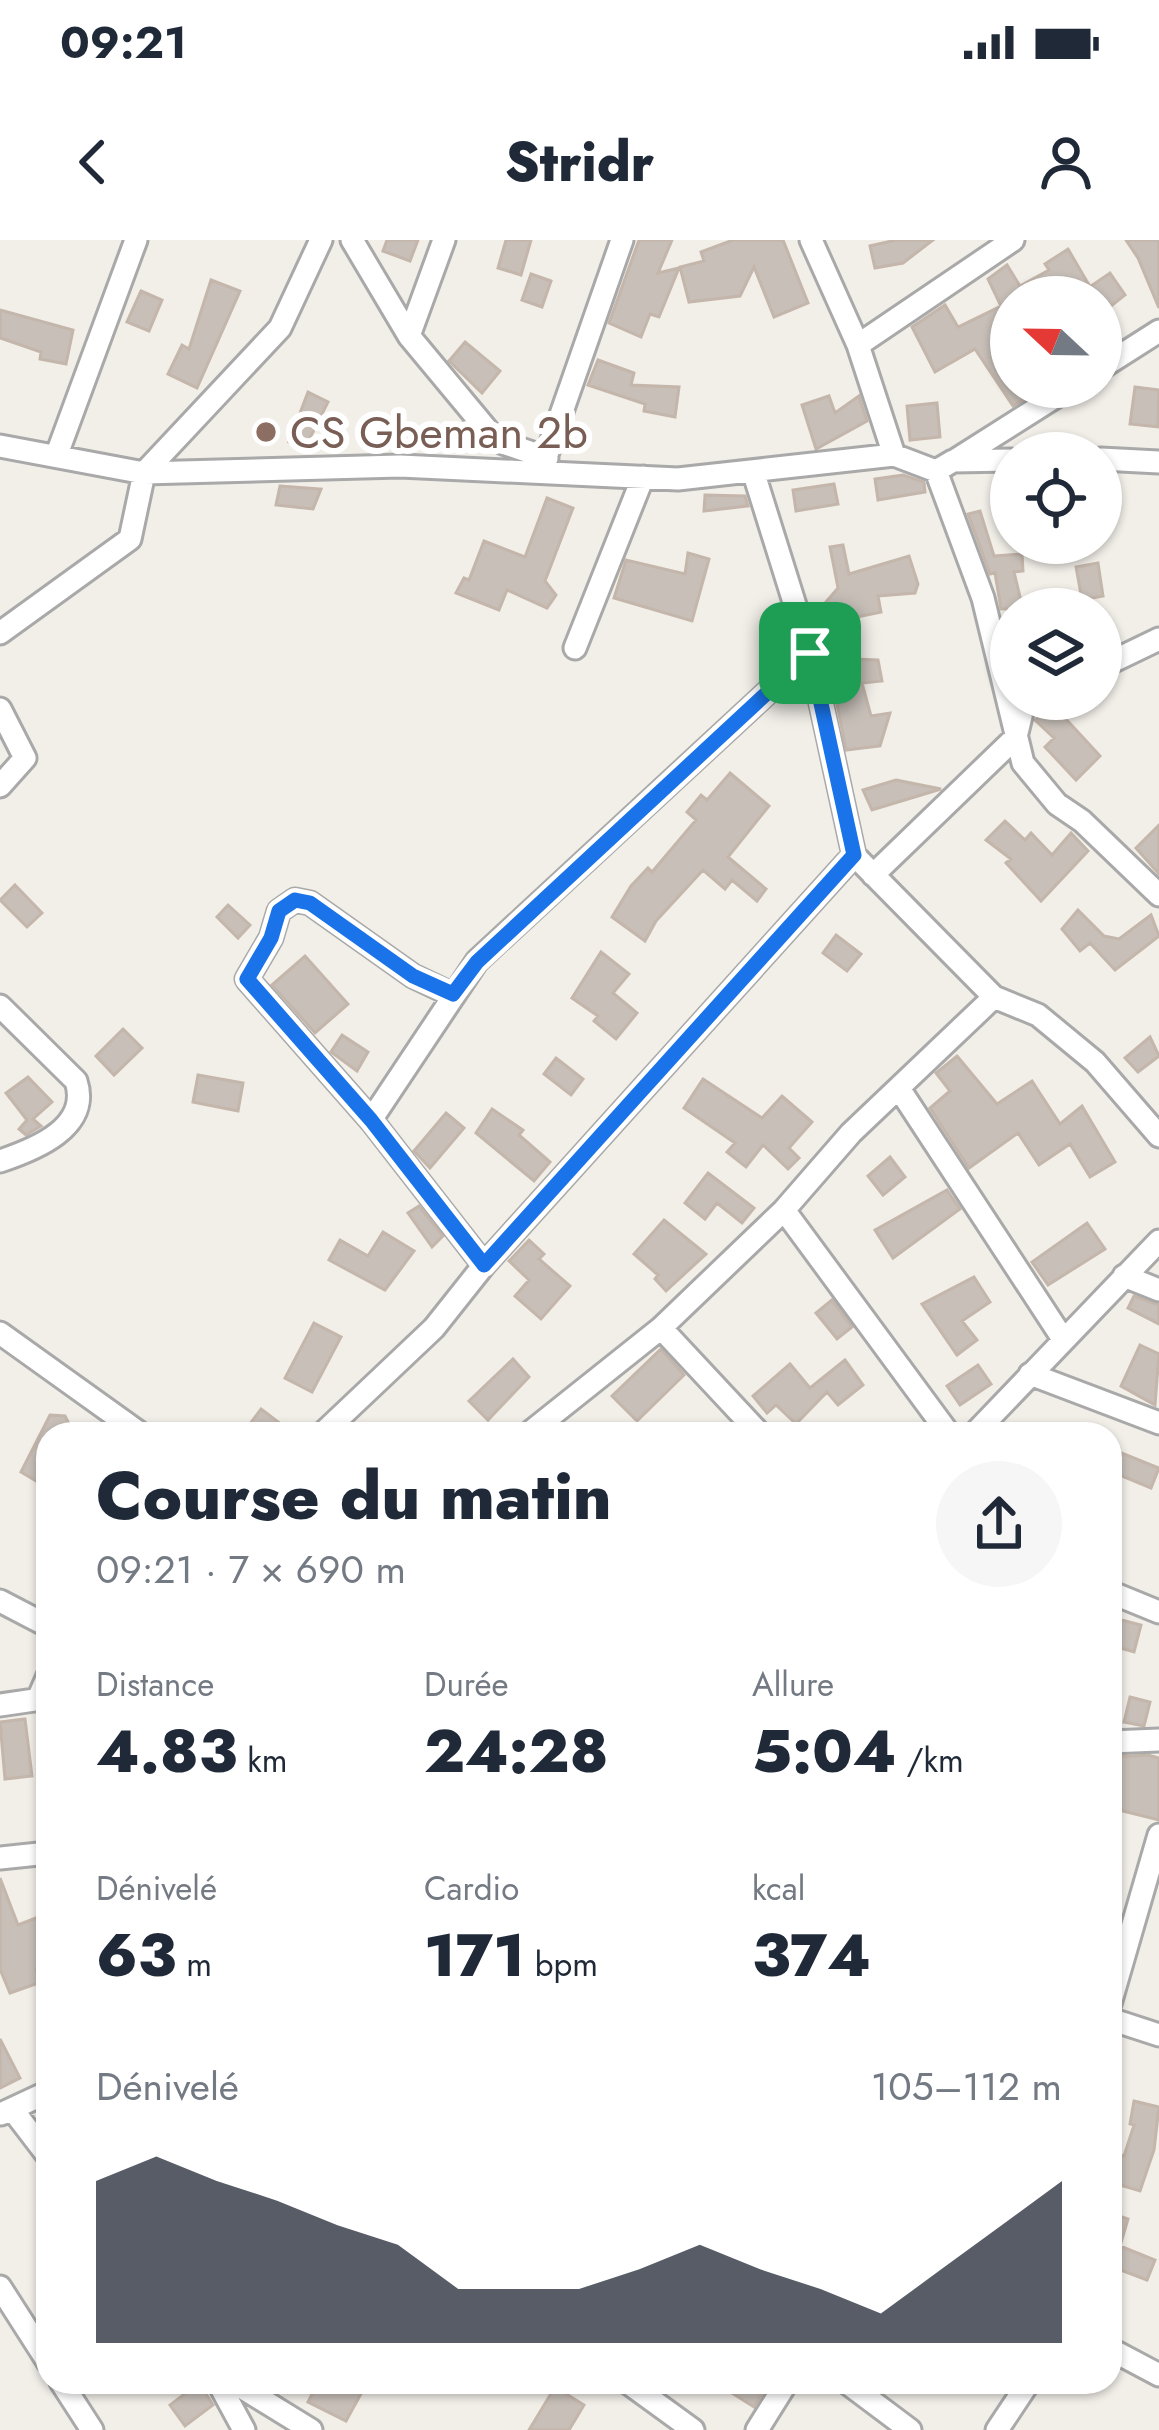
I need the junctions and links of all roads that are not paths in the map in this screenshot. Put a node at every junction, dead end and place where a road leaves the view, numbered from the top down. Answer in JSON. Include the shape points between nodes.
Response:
{"nodes":[{"id":1,"x":136,"y":240,"type":"edge"},
{"id":2,"x":321,"y":240,"type":"edge"},
{"id":3,"x":352,"y":240,"type":"edge"},
{"id":4,"x":444,"y":240,"type":"edge"},
{"id":5,"x":622,"y":240,"type":"edge"},
{"id":6,"x":811,"y":240,"type":"edge"},
{"id":7,"x":1013,"y":240,"type":"edge"},
{"id":8,"x":1159,"y":331,"type":"edge"},
{"id":9,"x":410,"y":336,"type":"junction"},
{"id":10,"x":858,"y":345,"type":"junction"},
{"id":11,"x":1122,"y":355,"type":"edge"},
{"id":12,"x":1038,"y":408,"type":"edge"},
{"id":13,"x":0,"y":446,"type":"edge"},
{"id":14,"x":57,"y":454,"type":"junction"},
{"id":15,"x":894,"y":455,"type":"junction"},
{"id":16,"x":1122,"y":460,"type":"edge"},
{"id":17,"x":990,"y":462,"type":"edge"},
{"id":18,"x":1155,"y":462,"type":"edge"},
{"id":19,"x":544,"y":463,"type":"junction"},
{"id":20,"x":945,"y":466,"type":"junction"},
{"id":21,"x":144,"y":472,"type":"junction"},
{"id":22,"x":754,"y":474,"type":"junction"},
{"id":23,"x":643,"y":477,"type":"junction"},
{"id":24,"x":1159,"y":487,"type":"edge"},
{"id":25,"x":0,"y":633,"type":"edge"},
{"id":26,"x":1159,"y":638,"type":"edge"},
{"id":27,"x":575,"y":648,"type":"dead end"},
{"id":28,"x":810,"y":653,"type":"junction"},
{"id":29,"x":1122,"y":656,"type":"edge"},
{"id":30,"x":0,"y":710,"type":"edge"},
{"id":31,"x":1020,"y":720,"type":"edge"},
{"id":32,"x":1016,"y":737,"type":"junction"},
{"id":33,"x":0,"y":786,"type":"edge"},
{"id":34,"x":854,"y":855,"type":"junction"},
{"id":35,"x":873,"y":875,"type":"junction"},
{"id":36,"x":1159,"y":895,"type":"edge"},
{"id":37,"x":453,"y":994,"type":"junction"},
{"id":38,"x":994,"y":997,"type":"junction"},
{"id":39,"x":0,"y":1006,"type":"edge"},
{"id":40,"x":900,"y":1090,"type":"junction"},
{"id":41,"x":371,"y":1120,"type":"junction"},
{"id":42,"x":1159,"y":1136,"type":"edge"},
{"id":43,"x":0,"y":1161,"type":"edge"},
{"id":44,"x":784,"y":1210,"type":"junction"},
{"id":45,"x":1159,"y":1241,"type":"edge"},
{"id":46,"x":484,"y":1265,"type":"junction"},
{"id":47,"x":1124,"y":1276,"type":"junction"},
{"id":48,"x":1159,"y":1290,"type":"edge"},
{"id":49,"x":661,"y":1328,"type":"junction"},
{"id":50,"x":0,"y":1333,"type":"edge"},
{"id":51,"x":1063,"y":1339,"type":"junction"},
{"id":52,"x":1030,"y":1374,"type":"junction"},
{"id":53,"x":124,"y":1422,"type":"edge"},
{"id":54,"x":335,"y":1422,"type":"edge"},
{"id":55,"x":543,"y":1422,"type":"edge"},
{"id":56,"x":749,"y":1422,"type":"edge"},
{"id":57,"x":940,"y":1422,"type":"edge"},
{"id":58,"x":985,"y":1422,"type":"edge"},
{"id":59,"x":1159,"y":1423,"type":"edge"},
{"id":60,"x":1122,"y":1597,"type":"edge"},
{"id":61,"x":0,"y":1601,"type":"edge"},
{"id":62,"x":1159,"y":1612,"type":"edge"},
{"id":63,"x":36,"y":1620,"type":"edge"},
{"id":64,"x":36,"y":1699,"type":"edge"},
{"id":65,"x":0,"y":1706,"type":"edge"},
{"id":66,"x":1159,"y":1740,"type":"edge"},
{"id":67,"x":1122,"y":1742,"type":"edge"},
{"id":68,"x":1159,"y":1835,"type":"edge"},
{"id":69,"x":36,"y":1854,"type":"edge"},
{"id":70,"x":0,"y":1858,"type":"edge"},
{"id":71,"x":1122,"y":1963,"type":"edge"},
{"id":72,"x":1122,"y":2023,"type":"edge"},
{"id":73,"x":1159,"y":2035,"type":"edge"},
{"id":74,"x":36,"y":2098,"type":"edge"},
{"id":75,"x":6,"y":2112,"type":"edge"},
{"id":76,"x":36,"y":2143,"type":"edge"},
{"id":77,"x":0,"y":2287,"type":"edge"},
{"id":78,"x":36,"y":2343,"type":"edge"},
{"id":79,"x":1122,"y":2355,"type":"edge"},
{"id":80,"x":1159,"y":2375,"type":"edge"},
{"id":81,"x":69,"y":2394,"type":"edge"},
{"id":82,"x":224,"y":2394,"type":"edge"},
{"id":83,"x":252,"y":2394,"type":"edge"},
{"id":84,"x":644,"y":2394,"type":"edge"},
{"id":85,"x":780,"y":2394,"type":"edge"},
{"id":86,"x":862,"y":2394,"type":"edge"},
{"id":87,"x":1021,"y":2394,"type":"edge"},
{"id":88,"x":92,"y":2430,"type":"edge"},
{"id":89,"x":244,"y":2430,"type":"edge"},
{"id":90,"x":311,"y":2430,"type":"edge"},
{"id":91,"x":693,"y":2430,"type":"edge"},
{"id":92,"x":757,"y":2430,"type":"edge"},
{"id":93,"x":910,"y":2430,"type":"edge"},
{"id":94,"x":997,"y":2430,"type":"edge"}],
"edges":[{"from":1,"to":14,"type":"street"},
{"from":2,"to":21,"type":"street","via":[[280,328]]},
{"from":3,"to":9,"type":"street"},
{"from":4,"to":9,"type":"street"},
{"from":5,"to":19,"type":"street"},
{"from":6,"to":10,"type":"street"},
{"from":7,"to":10,"type":"street"},
{"from":8,"to":11,"type":"street"},
{"from":9,"to":19,"type":"street","via":[[488,431]]},
{"from":10,"to":15,"type":"street"},
{"from":12,"to":20,"type":"street"},
{"from":13,"to":14,"type":"street"},
{"from":14,"to":21,"type":"street"},
{"from":15,"to":20,"type":"street"},
{"from":15,"to":22,"type":"street"},
{"from":16,"to":18,"type":"street"},
{"from":17,"to":20,"type":"street"},
{"from":18,"to":24,"type":"street"},
{"from":19,"to":21,"type":"street"},
{"from":19,"to":23,"type":"street"},
{"from":20,"to":32,"type":"street"},
{"from":21,"to":25,"type":"street","via":[[130,538]]},
{"from":22,"to":23,"type":"street"},
{"from":22,"to":28,"type":"street"},
{"from":23,"to":27,"type":"street"},
{"from":26,"to":29,"type":"street"},
{"from":28,"to":34,"type":"street"},
{"from":28,"to":37,"type":"street","via":[[477,962]]},
{"from":30,"to":33,"type":"street","via":[[25,758]]},
{"from":31,"to":32,"type":"street"},
{"from":32,"to":35,"type":"street"},
{"from":32,"to":36,"type":"street","via":[[1023,763],[1057,804]]},
{"from":34,"to":35,"type":"street"},
{"from":34,"to":46,"type":"street"},
{"from":35,"to":38,"type":"street"},
{"from":37,"to":41,"type":"street"},
{"from":37,"to":41,"type":"street","via":[[400,968],[310,903],[295,900],[279,911],[247,979]]},
{"from":38,"to":40,"type":"street"},
{"from":38,"to":42,"type":"street","via":[[1038,1015],[1095,1062]]},
{"from":39,"to":43,"type":"street","via":[[76,1081],[80,1095],[76,1116],[49,1140]]},
{"from":40,"to":44,"type":"street","via":[[851,1132]]},
{"from":40,"to":51,"type":"street"},
{"from":41,"to":46,"type":"street"},
{"from":44,"to":49,"type":"street"},
{"from":44,"to":57,"type":"street"},
{"from":45,"to":47,"type":"street"},
{"from":46,"to":54,"type":"street","via":[[434,1328]]},
{"from":47,"to":48,"type":"street"},
{"from":47,"to":51,"type":"street"},
{"from":49,"to":55,"type":"street"},
{"from":49,"to":56,"type":"street"},
{"from":50,"to":53,"type":"street"},
{"from":51,"to":52,"type":"street"},
{"from":52,"to":58,"type":"street"},
{"from":52,"to":59,"type":"street"},
{"from":60,"to":62,"type":"street"},
{"from":61,"to":63,"type":"street"},
{"from":64,"to":65,"type":"street"},
{"from":66,"to":67,"type":"street"},
{"from":68,"to":71,"type":"street"},
{"from":69,"to":70,"type":"street"},
{"from":72,"to":73,"type":"street"},
{"from":74,"to":75,"type":"street"},
{"from":75,"to":76,"type":"street"},
{"from":77,"to":78,"type":"street"},
{"from":79,"to":80,"type":"street"},
{"from":81,"to":88,"type":"street"},
{"from":82,"to":89,"type":"street"},
{"from":83,"to":90,"type":"street"},
{"from":84,"to":91,"type":"street"},
{"from":85,"to":92,"type":"street"},
{"from":86,"to":93,"type":"street"},
{"from":87,"to":94,"type":"street"}]}
